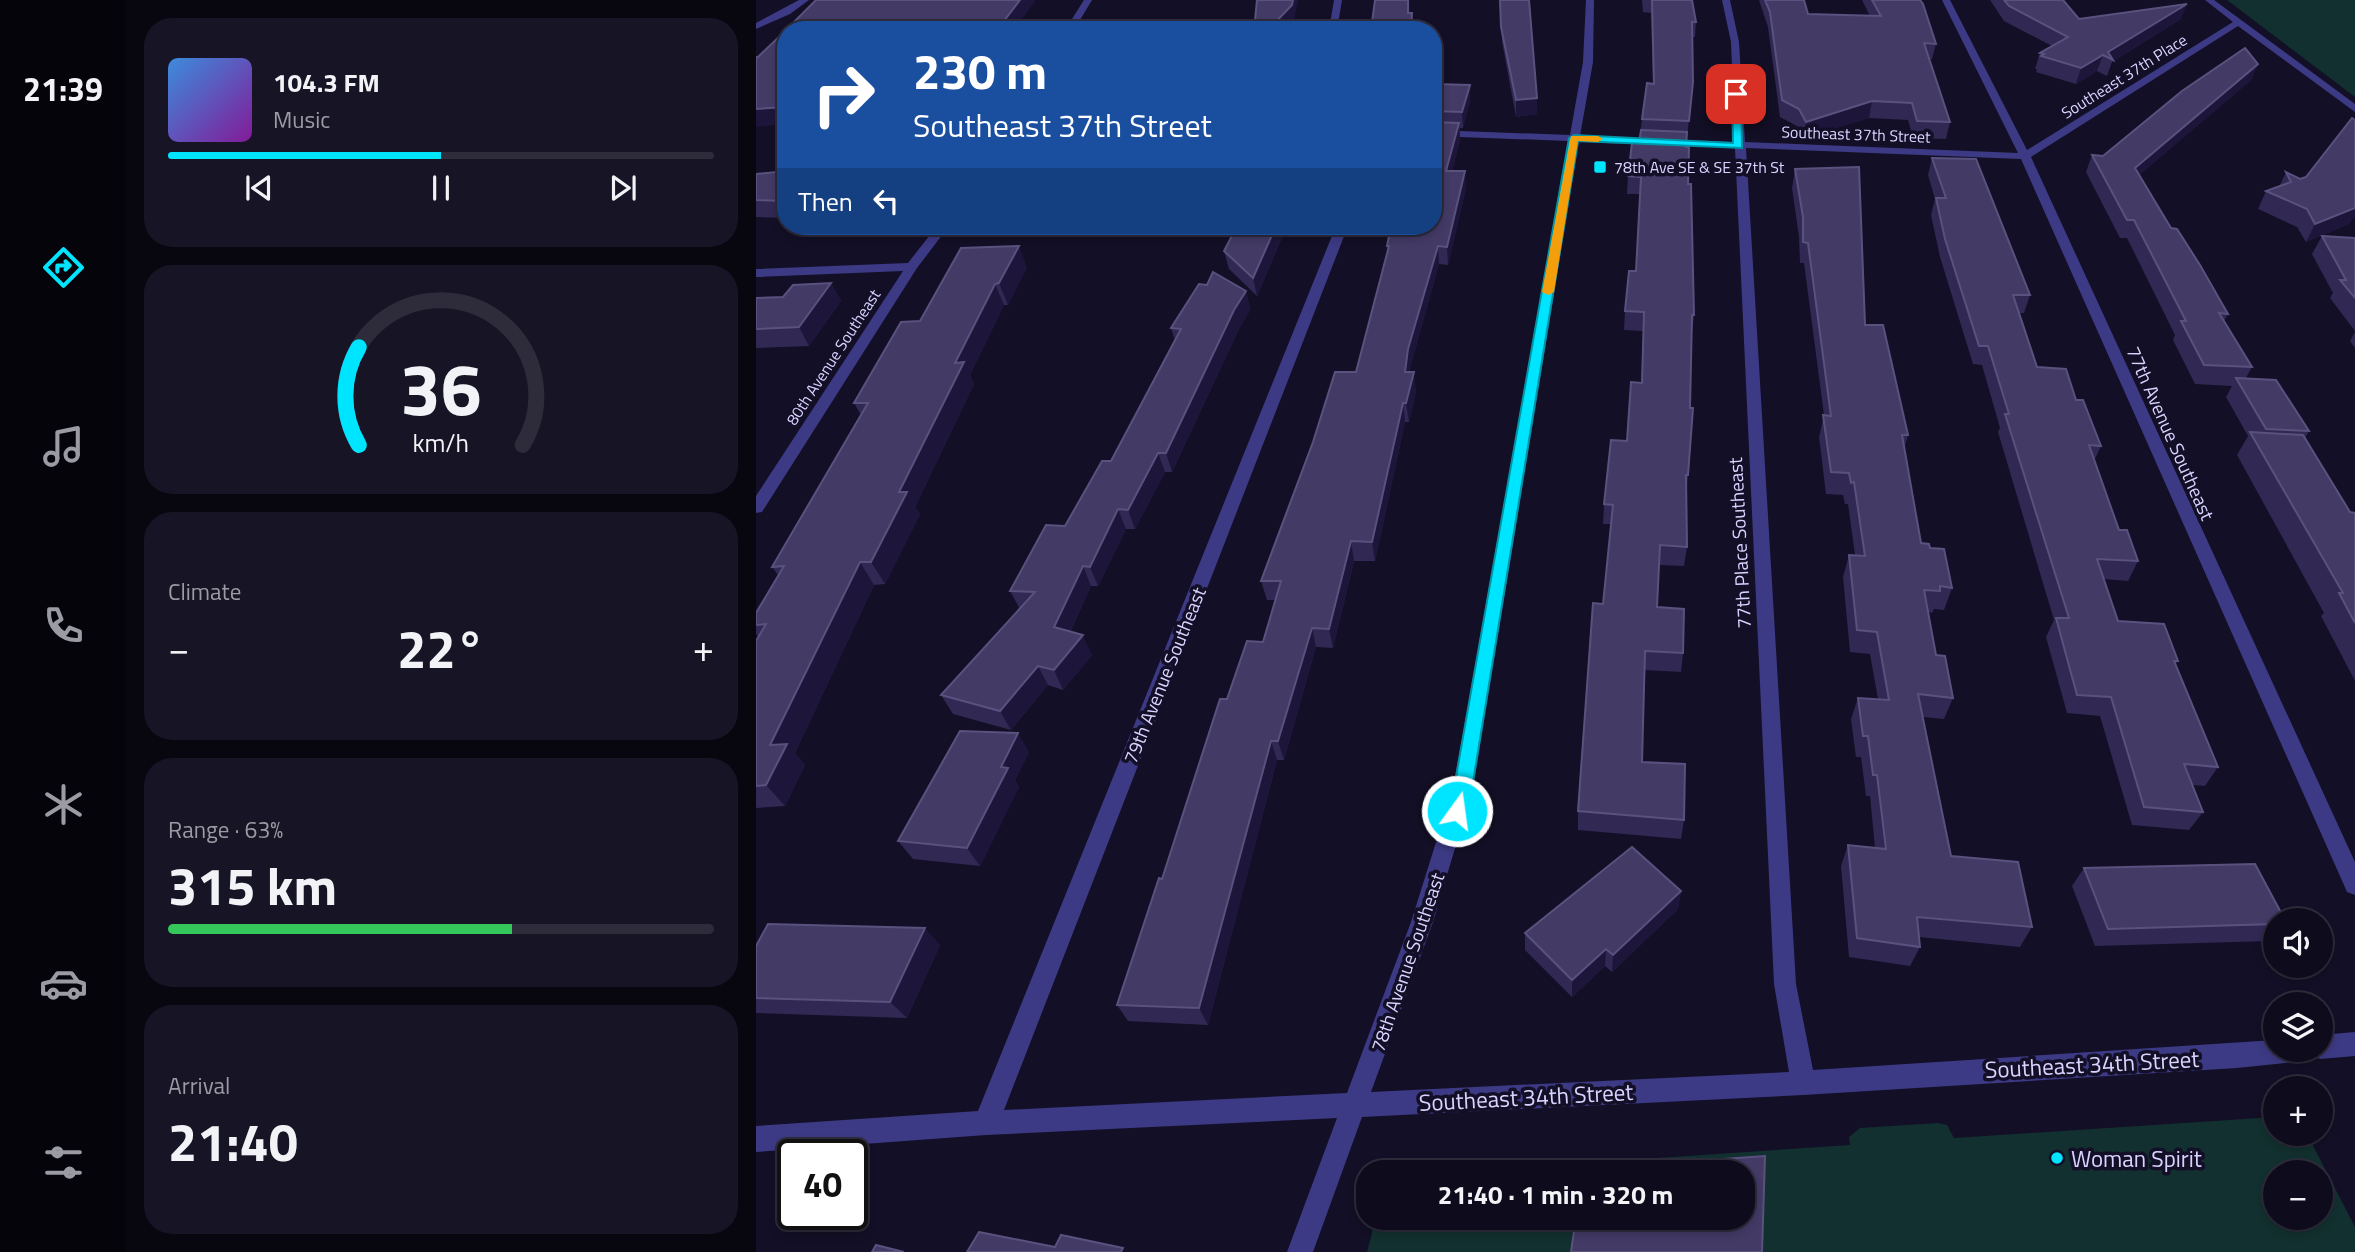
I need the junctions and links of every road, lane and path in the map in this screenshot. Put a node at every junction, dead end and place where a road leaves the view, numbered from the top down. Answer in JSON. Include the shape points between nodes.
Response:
{"nodes":[{"id":1,"x":805,"y":0,"type":"edge"},
{"id":2,"x":1088,"y":0,"type":"edge"},
{"id":3,"x":1338,"y":0,"type":"edge"},
{"id":4,"x":1590,"y":0,"type":"edge"},
{"id":5,"x":1726,"y":0,"type":"edge"},
{"id":6,"x":1946,"y":0,"type":"edge"},
{"id":7,"x":2208,"y":0,"type":"edge"},
{"id":8,"x":1075,"y":21,"type":"edge"},
{"id":9,"x":1334,"y":21,"type":"edge"},
{"id":10,"x":2239,"y":22,"type":"junction"},
{"id":11,"x":756,"y":26,"type":"edge"},
{"id":12,"x":2355,"y":109,"type":"edge"},
{"id":13,"x":1442,"y":133,"type":"edge"},
{"id":14,"x":1574,"y":138,"type":"junction"},
{"id":15,"x":1738,"y":146,"type":"junction"},
{"id":16,"x":2025,"y":156,"type":"junction"},
{"id":17,"x":937,"y":235,"type":"edge"},
{"id":18,"x":1338,"y":235,"type":"edge"},
{"id":19,"x":912,"y":267,"type":"junction"},
{"id":20,"x":756,"y":272,"type":"edge"},
{"id":21,"x":756,"y":508,"type":"edge"},
{"id":22,"x":2355,"y":885,"type":"edge"},
{"id":23,"x":2355,"y":1044,"type":"edge"},
{"id":24,"x":2333,"y":1046,"type":"edge"},
{"id":25,"x":2263,"y":1053,"type":"edge"},
{"id":26,"x":1803,"y":1083,"type":"junction"},
{"id":27,"x":1356,"y":1106,"type":"junction"},
{"id":28,"x":986,"y":1123,"type":"junction"},
{"id":29,"x":756,"y":1139,"type":"edge"},
{"id":30,"x":1300,"y":1252,"type":"edge"}],
"edges":[{"from":1,"to":11,"type":"street"},
{"from":2,"to":8,"type":"street"},
{"from":3,"to":9,"type":"street"},
{"from":4,"to":14,"type":"street","name":"78th Avenue Southeast","via":[[1588,62]]},
{"from":5,"to":15,"type":"street","name":"77th Place Southeast","via":[[1735,42]]},
{"from":6,"to":16,"type":"street","name":"77th Avenue Southeast"},
{"from":7,"to":10,"type":"street"},
{"from":10,"to":12,"type":"street"},
{"from":10,"to":16,"type":"street","name":"Southeast 37th Place"},
{"from":13,"to":14,"type":"street","name":"Southeast 37th Street"},
{"from":14,"to":15,"type":"street","name":"Southeast 37th Street"},
{"from":14,"to":27,"type":"street","name":"78th Avenue Southeast","via":[[1463,788],[1422,922]]},
{"from":15,"to":16,"type":"street","name":"Southeast 37th Street"},
{"from":15,"to":26,"type":"street","name":"77th Place Southeast","via":[[1785,984]]},
{"from":16,"to":22,"type":"street","name":"77th Avenue Southeast"},
{"from":17,"to":19,"type":"street","name":"80th Avenue Southeast"},
{"from":18,"to":28,"type":"street","name":"79th Avenue Southeast"},
{"from":19,"to":20,"type":"street"},
{"from":19,"to":21,"type":"street","name":"80th Avenue Southeast"},
{"from":23,"to":24,"type":"street"},
{"from":25,"to":26,"type":"street","name":"Southeast 34th Street"},
{"from":26,"to":27,"type":"street","name":"Southeast 34th Street"},
{"from":27,"to":28,"type":"street","name":"Southeast 34th Street"},
{"from":27,"to":30,"type":"street","name":"78th Avenue Southeast"},
{"from":28,"to":29,"type":"street","name":"Southeast 34th Street"}]}
